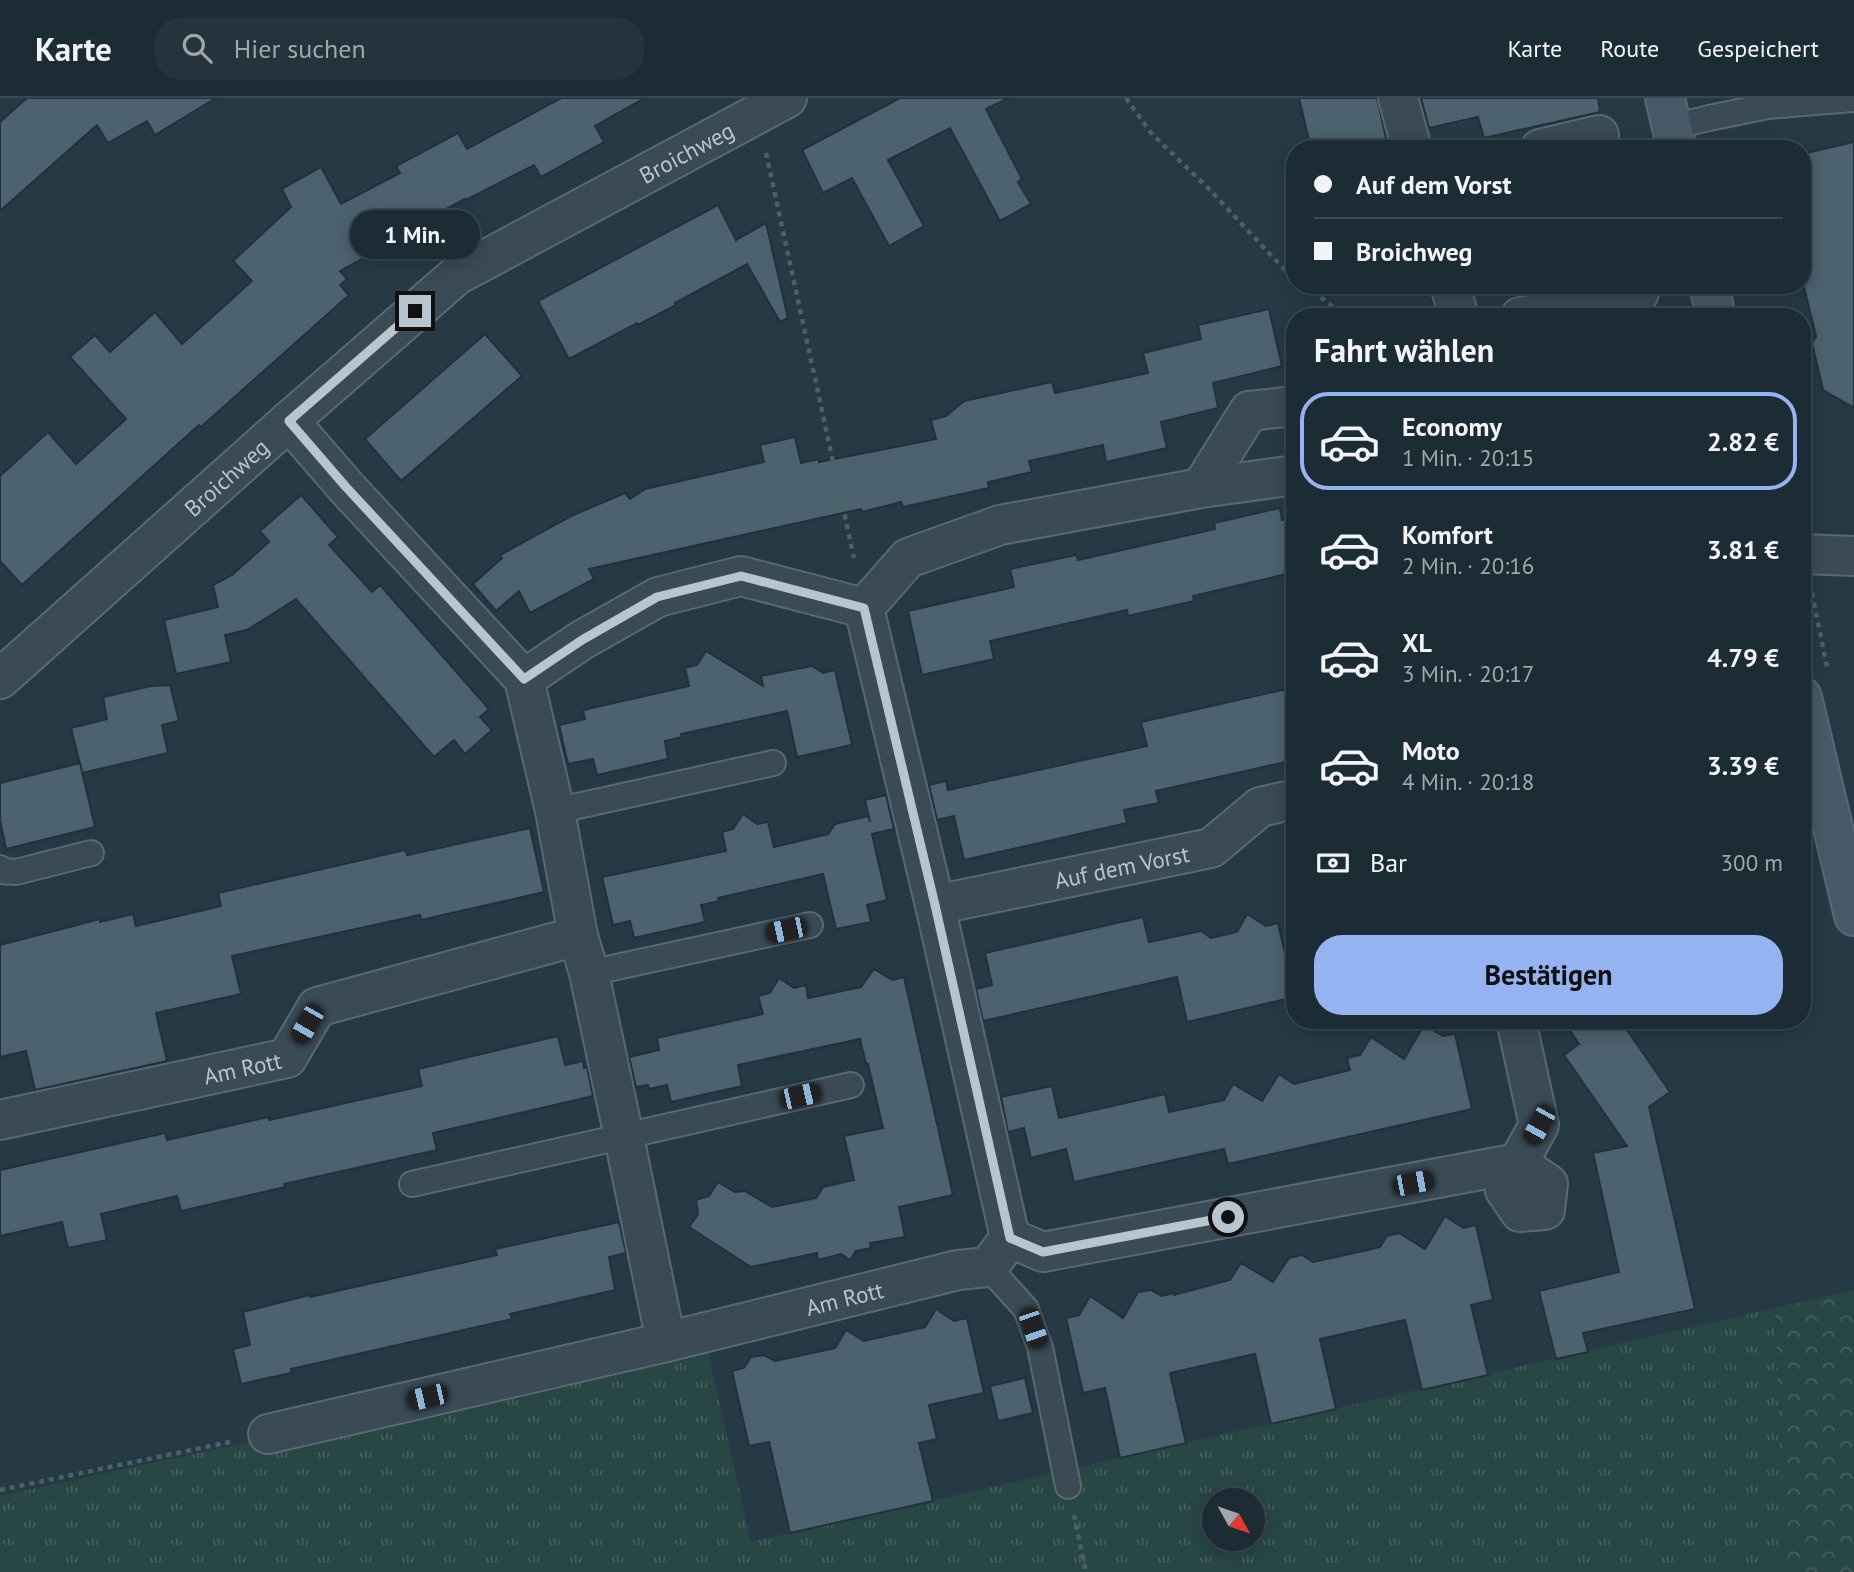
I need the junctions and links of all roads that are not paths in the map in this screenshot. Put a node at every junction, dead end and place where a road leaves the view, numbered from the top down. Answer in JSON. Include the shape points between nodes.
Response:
{"nodes":[{"id":1,"x":1398,"y":98,"type":"edge"},
{"id":2,"x":1854,"y":99,"type":"edge"},
{"id":3,"x":772,"y":106,"type":"edge"},
{"id":4,"x":1671,"y":125,"type":"edge"},
{"id":5,"x":1599,"y":135,"type":"dead end"},
{"id":6,"x":1410,"y":140,"type":"edge"},
{"id":7,"x":1578,"y":140,"type":"edge"},
{"id":8,"x":1634,"y":294,"type":"edge"},
{"id":9,"x":1565,"y":308,"type":"edge"},
{"id":10,"x":1286,"y":407,"type":"edge"},
{"id":11,"x":289,"y":421,"type":"junction"},
{"id":12,"x":1286,"y":475,"type":"edge"},
{"id":13,"x":1201,"y":488,"type":"junction"},
{"id":14,"x":1811,"y":554,"type":"edge"},
{"id":15,"x":1854,"y":556,"type":"edge"},
{"id":16,"x":864,"y":608,"type":"junction"},
{"id":17,"x":0,"y":679,"type":"edge"},
{"id":18,"x":524,"y":679,"type":"junction"},
{"id":19,"x":1816,"y":685,"type":"edge"},
{"id":20,"x":773,"y":763,"type":"dead end"},
{"id":21,"x":1286,"y":801,"type":"edge"},
{"id":22,"x":555,"y":811,"type":"junction"},
{"id":23,"x":91,"y":852,"type":"dead end"},
{"id":24,"x":0,"y":868,"type":"edge"},
{"id":25,"x":935,"y":905,"type":"junction"},
{"id":26,"x":1854,"y":916,"type":"edge"},
{"id":27,"x":810,"y":925,"type":"dead end"},
{"id":28,"x":579,"y":936,"type":"junction"},
{"id":29,"x":589,"y":973,"type":"junction"},
{"id":30,"x":1518,"y":1029,"type":"edge"},
{"id":31,"x":851,"y":1085,"type":"dead end"},
{"id":32,"x":0,"y":1119,"type":"edge"},
{"id":33,"x":624,"y":1137,"type":"junction"},
{"id":34,"x":412,"y":1184,"type":"dead end"},
{"id":35,"x":999,"y":1252,"type":"junction"},
{"id":36,"x":666,"y":1342,"type":"junction"},
{"id":37,"x":268,"y":1434,"type":"road end"},
{"id":38,"x":1068,"y":1486,"type":"road end"}],
"edges":[{"from":1,"to":6,"type":"street"},
{"from":2,"to":4,"type":"lane","via":[[1768,106]]},
{"from":3,"to":11,"type":"street","name":"Broichweg","via":[[457,275]]},
{"from":5,"to":7,"type":"street"},
{"from":8,"to":9,"type":"street"},
{"from":10,"to":13,"type":"street","via":[[1249,411]]},
{"from":11,"to":17,"type":"street","name":"Broichweg"},
{"from":11,"to":18,"type":"street"},
{"from":12,"to":13,"type":"street"},
{"from":13,"to":16,"type":"street","via":[[1000,526],[908,558]]},
{"from":14,"to":15,"type":"street"},
{"from":16,"to":18,"type":"street","via":[[741,576],[657,597]]},
{"from":16,"to":25,"type":"street"},
{"from":18,"to":22,"type":"street"},
{"from":19,"to":26,"type":"main road"},
{"from":20,"to":22,"type":"lane"},
{"from":21,"to":25,"type":"street","name":"Auf dem Vorst","via":[[1260,807],[1211,848]]},
{"from":22,"to":28,"type":"street"},
{"from":23,"to":24,"type":"lane","via":[[16,872]]},
{"from":25,"to":35,"type":"street"},
{"from":27,"to":29,"type":"lane"},
{"from":28,"to":29,"type":"street"},
{"from":28,"to":32,"type":"street","name":"Am Rott","via":[[317,1007],[287,1058]]},
{"from":29,"to":33,"type":"street"},
{"from":30,"to":35,"type":"street","via":[[1539,1125],[1518,1163],[1043,1252]]},
{"from":31,"to":33,"type":"lane"},
{"from":33,"to":34,"type":"lane"},
{"from":33,"to":36,"type":"street"},
{"from":35,"to":36,"type":"street","name":"Am Rott","via":[[958,1270]]},
{"from":35,"to":38,"type":"lane","via":[[1040,1347]]},
{"from":36,"to":37,"type":"street","name":"Am Rott"}]}
